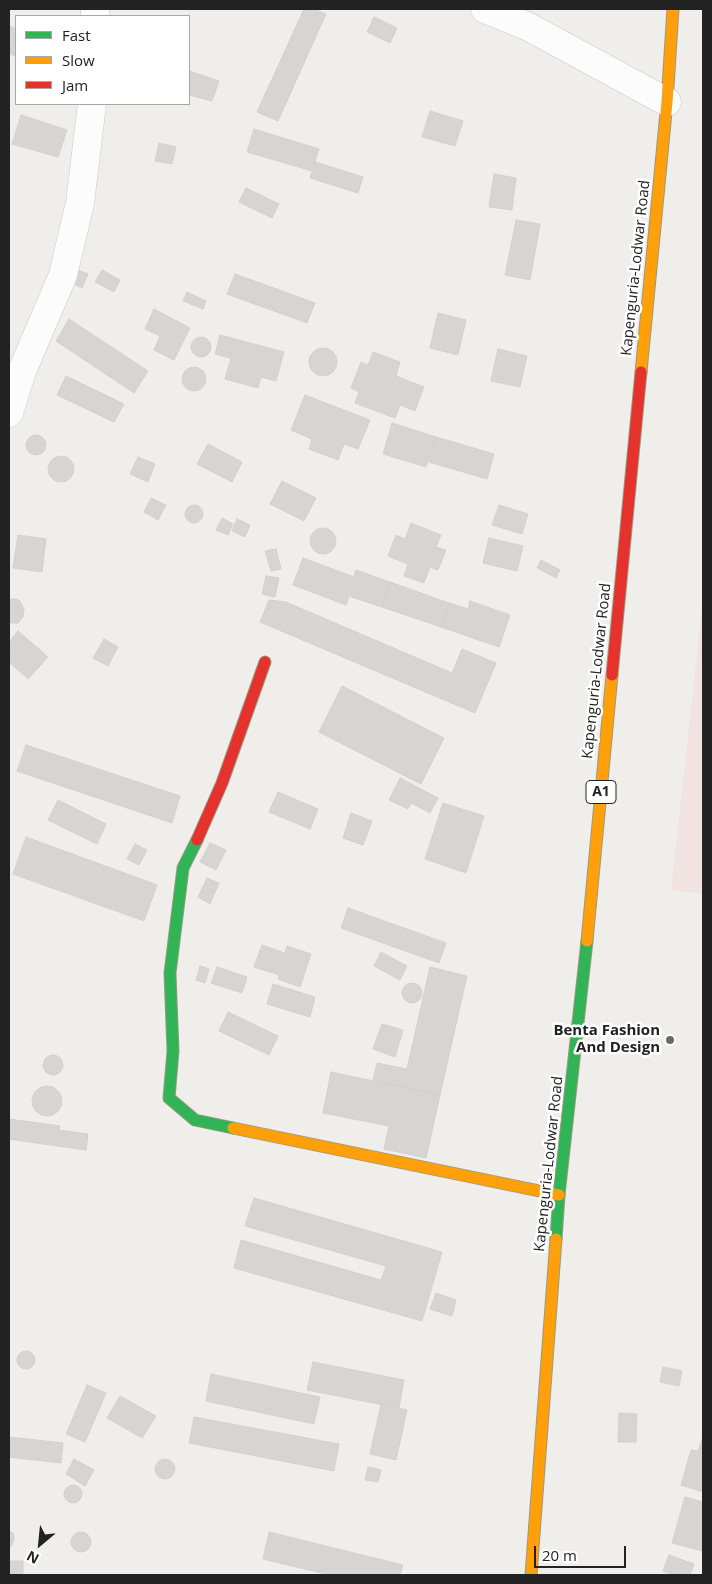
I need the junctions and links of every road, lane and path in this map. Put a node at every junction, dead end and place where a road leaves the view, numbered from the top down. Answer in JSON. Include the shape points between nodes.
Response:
{"nodes":[{"id":1,"x":485,"y":9,"type":"edge"},
{"id":2,"x":673,"y":9,"type":"edge"},
{"id":3,"x":668,"y":102,"type":"junction"},
{"id":4,"x":92,"y":105,"type":"edge"},
{"id":5,"x":9,"y":413,"type":"edge"},
{"id":6,"x":265,"y":662,"type":"dead end"},
{"id":7,"x":559,"y":1195,"type":"junction"},
{"id":8,"x":530,"y":1575,"type":"edge"}],
"edges":[{"from":1,"to":3,"type":"street","via":[[529,27]]},
{"from":2,"to":3,"type":"main road","name":"Kapenguria-Lodwar Road","number":"A1"},
{"from":3,"to":7,"type":"main road","name":"Kapenguria-Lodwar Road","number":"A1","via":[[579,1020]]},
{"from":4,"to":5,"type":"street","via":[[80,203],[63,275],[22,371]]},
{"from":6,"to":7,"type":"main road","via":[[222,783],[183,868],[170,973],[173,1052],[169,1098],[194,1120]]},
{"from":7,"to":8,"type":"main road","name":"Kapenguria-Lodwar Road","number":"A1"}]}
